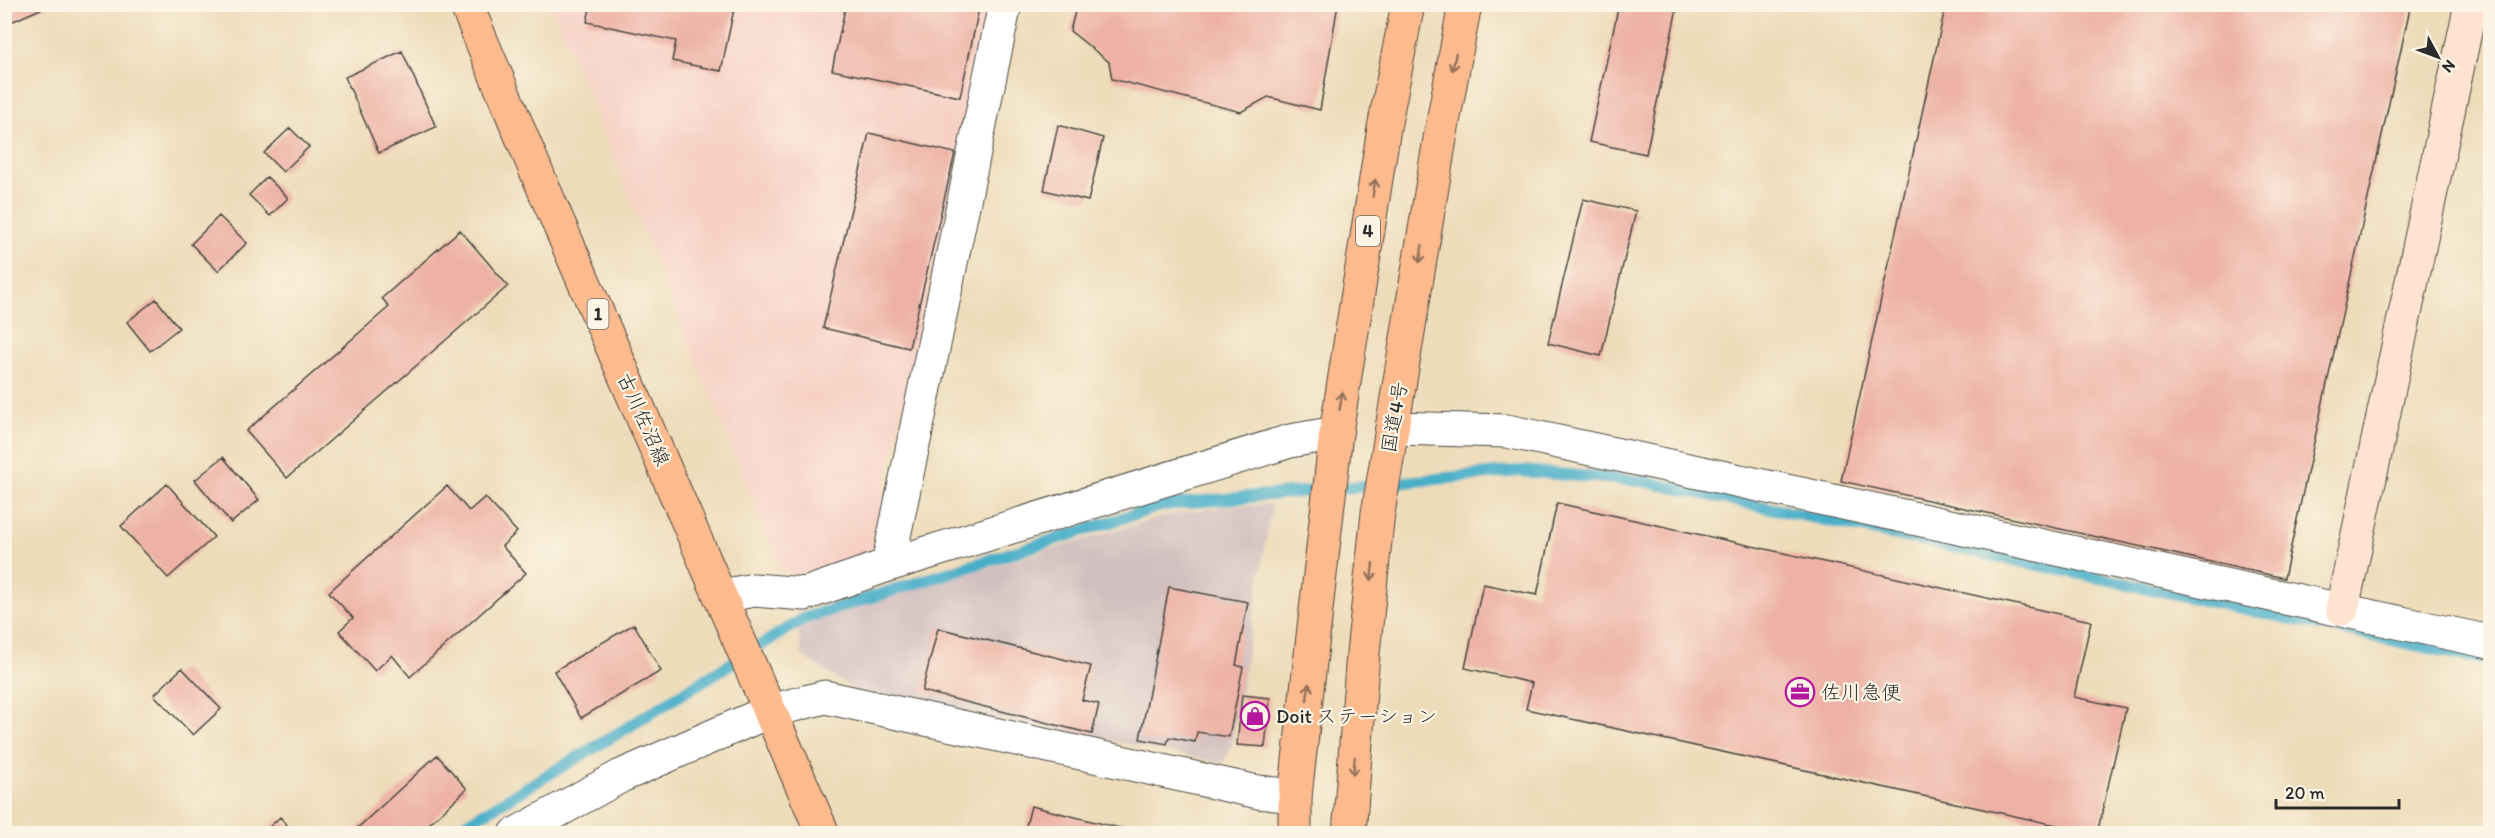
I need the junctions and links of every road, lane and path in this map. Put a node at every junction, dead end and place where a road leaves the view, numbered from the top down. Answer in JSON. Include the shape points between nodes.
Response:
{"nodes":[{"id":1,"x":466,"y":4,"type":"edge"},
{"id":2,"x":1005,"y":4,"type":"edge"},
{"id":3,"x":1408,"y":4,"type":"edge"},
{"id":4,"x":1465,"y":4,"type":"edge"},
{"id":5,"x":2470,"y":4,"type":"edge"},
{"id":6,"x":1389,"y":442,"type":"junction"},
{"id":7,"x":1335,"y":446,"type":"junction"},
{"id":8,"x":888,"y":564,"type":"junction"},
{"id":9,"x":2342,"y":609,"type":"junction"},
{"id":10,"x":727,"y":610,"type":"junction"},
{"id":11,"x":2490,"y":642,"type":"edge"},
{"id":12,"x":770,"y":711,"type":"junction"},
{"id":13,"x":1295,"y":796,"type":"junction"},
{"id":14,"x":516,"y":834,"type":"edge"},
{"id":15,"x":823,"y":834,"type":"edge"},
{"id":16,"x":1295,"y":834,"type":"edge"},
{"id":17,"x":1349,"y":834,"type":"edge"}],
"edges":[{"from":1,"to":10,"type":"main road","name":"古川佐沼線","number":"1"},
{"from":2,"to":8,"type":"street"},
{"from":7,"to":3,"type":"main road","number":"4","one_way":true,"via":[[1384,128]]},
{"from":4,"to":6,"type":"main road","name":"国道4号","one_way":true},
{"from":5,"to":9,"type":"street"},
{"from":6,"to":9,"type":"street","via":[[1507,431]]},
{"from":6,"to":17,"type":"main road","name":"国道4号","one_way":true,"via":[[1363,653]]},
{"from":7,"to":8,"type":"street","via":[[1290,441]]},
{"from":13,"to":7,"type":"main road","number":"4","one_way":true},
{"from":8,"to":10,"type":"street","via":[[805,594],[754,590]]},
{"from":9,"to":11,"type":"street"},
{"from":10,"to":12,"type":"main road","name":"古川佐沼線","number":"1"},
{"from":12,"to":13,"type":"street","via":[[825,697],[1258,792]]},
{"from":12,"to":14,"type":"street","via":[[621,776]]},
{"from":12,"to":15,"type":"main road","name":"古川佐沼線","number":"1"},
{"from":13,"to":16,"type":"main road","number":"4"}]}
